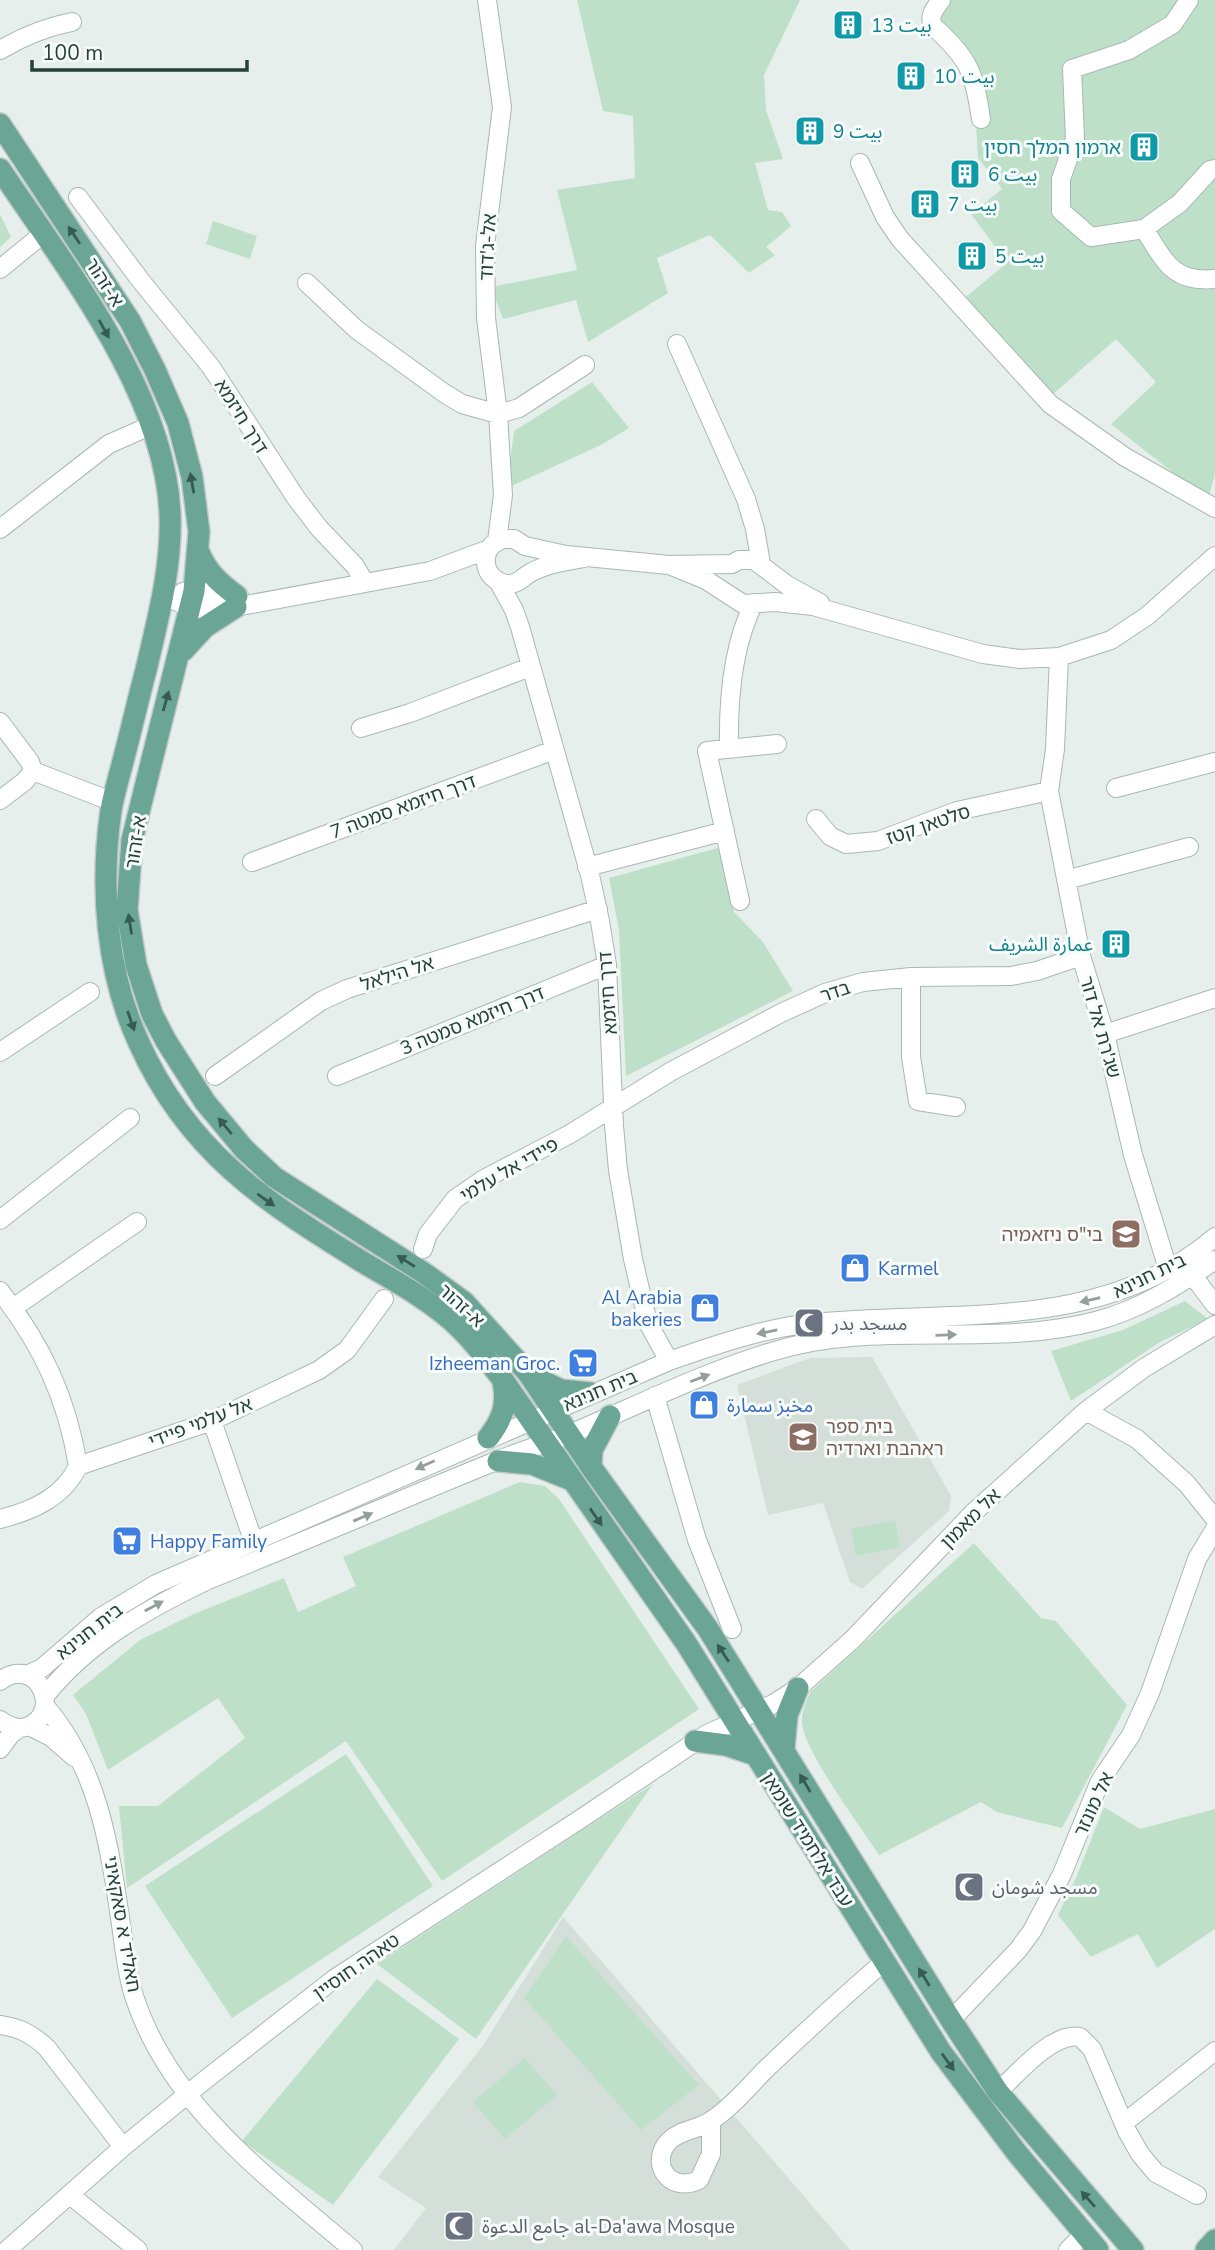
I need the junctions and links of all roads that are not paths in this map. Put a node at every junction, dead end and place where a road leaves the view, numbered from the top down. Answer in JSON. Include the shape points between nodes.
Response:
{"nodes":[{"id":1,"x":487,"y":0,"type":"edge"},
{"id":2,"x":941,"y":0,"type":"edge"},
{"id":3,"x":1189,"y":0,"type":"edge"},
{"id":4,"x":72,"y":22,"type":"dead end"},
{"id":5,"x":1,"y":50,"type":"edge"},
{"id":6,"x":981,"y":119,"type":"dead end"},
{"id":7,"x":0,"y":124,"type":"edge"},
{"id":8,"x":860,"y":163,"type":"dead end"},
{"id":9,"x":0,"y":169,"type":"edge"},
{"id":10,"x":1215,"y":169,"type":"edge"},
{"id":11,"x":78,"y":197,"type":"dead end"},
{"id":12,"x":1144,"y":229,"type":"junction"},
{"id":13,"x":43,"y":234,"type":"junction"},
{"id":14,"x":0,"y":269,"type":"edge"},
{"id":15,"x":1215,"y":279,"type":"edge"},
{"id":16,"x":307,"y":283,"type":"dead end"},
{"id":17,"x":677,"y":344,"type":"dead end"},
{"id":18,"x":585,"y":365,"type":"dead end"},
{"id":19,"x":498,"y":414,"type":"junction"},
{"id":20,"x":152,"y":425,"type":"junction"},
{"id":21,"x":503,"y":495,"type":"junction"},
{"id":22,"x":1215,"y":508,"type":"edge"},
{"id":23,"x":751,"y":513,"type":"junction"},
{"id":24,"x":0,"y":529,"type":"edge"},
{"id":25,"x":522,"y":543,"type":"junction"},
{"id":26,"x":493,"y":545,"type":"junction"},
{"id":27,"x":198,"y":550,"type":"junction"},
{"id":28,"x":1215,"y":556,"type":"edge"},
{"id":29,"x":584,"y":558,"type":"junction"},
{"id":30,"x":735,"y":562,"type":"junction"},
{"id":31,"x":669,"y":565,"type":"junction"},
{"id":32,"x":763,"y":566,"type":"junction"},
{"id":33,"x":430,"y":572,"type":"junction"},
{"id":34,"x":526,"y":576,"type":"junction"},
{"id":35,"x":495,"y":579,"type":"junction"},
{"id":36,"x":365,"y":583,"type":"junction"},
{"id":37,"x":163,"y":595,"type":"junction"},
{"id":38,"x":729,"y":595,"type":"junction"},
{"id":39,"x":193,"y":599,"type":"junction"},
{"id":40,"x":236,"y":601,"type":"junction"},
{"id":41,"x":755,"y":603,"type":"junction"},
{"id":42,"x":834,"y":610,"type":"junction"},
{"id":43,"x":520,"y":627,"type":"junction"},
{"id":44,"x":738,"y":645,"type":"junction"},
{"id":45,"x":180,"y":656,"type":"junction"},
{"id":46,"x":1059,"y":656,"type":"junction"},
{"id":47,"x":530,"y":667,"type":"junction"},
{"id":48,"x":0,"y":722,"type":"edge"},
{"id":49,"x":361,"y":728,"type":"dead end"},
{"id":50,"x":777,"y":744,"type":"dead end"},
{"id":51,"x":729,"y":749,"type":"junction"},
{"id":52,"x":554,"y":750,"type":"junction"},
{"id":53,"x":1215,"y":762,"type":"edge"},
{"id":54,"x":33,"y":771,"type":"junction"},
{"id":55,"x":1116,"y":788,"type":"dead end"},
{"id":56,"x":1049,"y":791,"type":"junction"},
{"id":57,"x":0,"y":800,"type":"edge"},
{"id":58,"x":113,"y":802,"type":"junction"},
{"id":59,"x":816,"y":819,"type":"dead end"},
{"id":60,"x":725,"y":831,"type":"junction"},
{"id":61,"x":1189,"y":847,"type":"dead end"},
{"id":62,"x":252,"y":862,"type":"dead end"},
{"id":63,"x":587,"y":867,"type":"junction"},
{"id":64,"x":1066,"y":880,"type":"junction"},
{"id":65,"x":740,"y":901,"type":"dead end"},
{"id":66,"x":598,"y":909,"type":"junction"},
{"id":67,"x":1080,"y":956,"type":"junction"},
{"id":68,"x":607,"y":965,"type":"junction"},
{"id":69,"x":911,"y":977,"type":"junction"},
{"id":70,"x":90,"y":992,"type":"dead end"},
{"id":71,"x":1215,"y":998,"type":"edge"},
{"id":72,"x":1105,"y":1034,"type":"junction"},
{"id":73,"x":0,"y":1052,"type":"edge"},
{"id":74,"x":215,"y":1076,"type":"dead end"},
{"id":75,"x":337,"y":1076,"type":"dead end"},
{"id":76,"x":613,"y":1107,"type":"junction"},
{"id":77,"x":956,"y":1107,"type":"dead end"},
{"id":78,"x":130,"y":1118,"type":"dead end"},
{"id":79,"x":0,"y":1220,"type":"edge"},
{"id":80,"x":137,"y":1222,"type":"dead end"},
{"id":81,"x":1215,"y":1237,"type":"edge"},
{"id":82,"x":423,"y":1249,"type":"dead end"},
{"id":83,"x":1215,"y":1260,"type":"edge"},
{"id":84,"x":1168,"y":1269,"type":"junction"},
{"id":85,"x":1193,"y":1276,"type":"junction"},
{"id":86,"x":0,"y":1291,"type":"edge"},
{"id":87,"x":384,"y":1299,"type":"dead end"},
{"id":88,"x":1215,"y":1305,"type":"edge"},
{"id":89,"x":13,"y":1308,"type":"junction"},
{"id":90,"x":1215,"y":1325,"type":"edge"},
{"id":91,"x":669,"y":1361,"type":"junction"},
{"id":92,"x":528,"y":1373,"type":"junction"},
{"id":93,"x":503,"y":1380,"type":"junction"},
{"id":94,"x":591,"y":1394,"type":"junction"},
{"id":95,"x":654,"y":1396,"type":"junction"},
{"id":96,"x":554,"y":1410,"type":"junction"},
{"id":97,"x":1086,"y":1411,"type":"junction"},
{"id":98,"x":610,"y":1416,"type":"junction"},
{"id":99,"x":530,"y":1420,"type":"junction"},
{"id":100,"x":212,"y":1421,"type":"junction"},
{"id":101,"x":570,"y":1433,"type":"junction"},
{"id":102,"x":488,"y":1438,"type":"junction"},
{"id":103,"x":545,"y":1442,"type":"junction"},
{"id":104,"x":498,"y":1461,"type":"junction"},
{"id":105,"x":78,"y":1466,"type":"junction"},
{"id":106,"x":591,"y":1467,"type":"junction"},
{"id":107,"x":570,"y":1479,"type":"junction"},
{"id":108,"x":0,"y":1519,"type":"edge"},
{"id":109,"x":1215,"y":1519,"type":"edge"},
{"id":110,"x":1215,"y":1529,"type":"edge"},
{"id":111,"x":253,"y":1540,"type":"junction"},
{"id":112,"x":733,"y":1629,"type":"dead end"},
{"id":113,"x":27,"y":1675,"type":"junction"},
{"id":114,"x":0,"y":1681,"type":"edge"},
{"id":115,"x":798,"y":1688,"type":"junction"},
{"id":116,"x":45,"y":1701,"type":"junction"},
{"id":117,"x":760,"y":1710,"type":"junction"},
{"id":118,"x":0,"y":1720,"type":"edge"},
{"id":119,"x":734,"y":1720,"type":"junction"},
{"id":120,"x":24,"y":1727,"type":"junction"},
{"id":121,"x":695,"y":1741,"type":"junction"},
{"id":122,"x":0,"y":1749,"type":"edge"},
{"id":123,"x":784,"y":1749,"type":"junction"},
{"id":124,"x":756,"y":1755,"type":"junction"},
{"id":125,"x":83,"y":1768,"type":"junction"},
{"id":126,"x":885,"y":1961,"type":"junction"},
{"id":127,"x":951,"y":2020,"type":"junction"},
{"id":128,"x":0,"y":2025,"type":"edge"},
{"id":129,"x":1215,"y":2051,"type":"edge"},
{"id":130,"x":998,"y":2092,"type":"junction"},
{"id":131,"x":187,"y":2095,"type":"junction"},
{"id":132,"x":711,"y":2122,"type":"dead end"},
{"id":133,"x":1124,"y":2123,"type":"junction"},
{"id":134,"x":123,"y":2147,"type":"junction"},
{"id":135,"x":70,"y":2195,"type":"junction"},
{"id":136,"x":1197,"y":2195,"type":"dead end"},
{"id":137,"x":1215,"y":2240,"type":"edge"},
{"id":138,"x":1091,"y":2242,"type":"edge"},
{"id":139,"x":349,"y":2249,"type":"edge"},
{"id":140,"x":8,"y":2250,"type":"edge"},
{"id":141,"x":138,"y":2250,"type":"edge"},
{"id":142,"x":1068,"y":2250,"type":"edge"},
{"id":143,"x":1133,"y":2250,"type":"edge"},
{"id":144,"x":1206,"y":2250,"type":"edge"}],
"edges":[{"from":1,"to":19,"type":"street","name":"אל-ג'דוד","via":[[502,107],[484,286]]},
{"from":2,"to":6,"type":"street","via":[[930,20],[967,62]]},
{"from":3,"to":12,"type":"street","via":[[1173,24],[1129,50],[1072,69],[1075,139],[1061,179],[1061,211],[1091,237]]},
{"from":4,"to":5,"type":"street","via":[[46,27]]},
{"from":27,"to":7,"type":"main road","name":"א-זהור","one_way":true,"via":[[192,477],[178,423],[155,370],[130,321]]},
{"from":8,"to":22,"type":"street","via":[[884,217],[901,239],[1050,404],[1125,457]]},
{"from":9,"to":13,"type":"main road","name":"א-זהור"},
{"from":10,"to":12,"type":"street","via":[[1180,204]]},
{"from":11,"to":36,"type":"street","name":"דרך חיזמא","via":[[211,367],[288,487]]},
{"from":12,"to":15,"type":"street","via":[[1171,269],[1186,277]]},
{"from":13,"to":14,"type":"street"},
{"from":13,"to":20,"type":"main road","name":"א-זהור","one_way":true,"via":[[93,309]]},
{"from":16,"to":19,"type":"street","via":[[357,331],[444,393],[462,404]]},
{"from":17,"to":23,"type":"street"},
{"from":18,"to":19,"type":"street","via":[[519,408]]},
{"from":19,"to":21,"type":"street","name":"אל-ג'דוד"},
{"from":20,"to":24,"type":"street","via":[[109,444]]},
{"from":20,"to":37,"type":"main road","name":"א-זהור","via":[[170,512]]},
{"from":21,"to":25,"type":"street","name":"אל-ג'דוד"},
{"from":21,"to":26,"type":"street","name":"אל-ג'דוד"},
{"from":23,"to":30,"type":"street","via":[[749,533]]},
{"from":23,"to":32,"type":"street"},
{"from":25,"to":26,"type":"street","via":[[508,538]]},
{"from":25,"to":29,"type":"street"},
{"from":25,"to":34,"type":"street","via":[[531,563]]},
{"from":26,"to":33,"type":"street"},
{"from":26,"to":35,"type":"street","via":[[486,564]]},
{"from":27,"to":39,"type":"main road","name":"א-זהור"},
{"from":27,"to":40,"type":"main road"},
{"from":28,"to":46,"type":"street","via":[[1130,629]]},
{"from":29,"to":31,"type":"street"},
{"from":29,"to":34,"type":"street"},
{"from":30,"to":31,"type":"street"},
{"from":30,"to":32,"type":"street","via":[[746,559]]},
{"from":30,"to":38,"type":"street","via":[[724,577]]},
{"from":31,"to":38,"type":"street"},
{"from":32,"to":41,"type":"street","via":[[769,584]]},
{"from":32,"to":42,"type":"street","via":[[787,585]]},
{"from":33,"to":35,"type":"street","via":[[472,572]]},
{"from":33,"to":36,"type":"street"},
{"from":34,"to":35,"type":"street","via":[[512,584]]},
{"from":34,"to":43,"type":"street","name":"דרך חיזמא"},
{"from":35,"to":43,"type":"street","name":"דרך חיזמא"},
{"from":36,"to":40,"type":"street"},
{"from":37,"to":39,"type":"street"},
{"from":37,"to":58,"type":"main road","name":"א-זהור"},
{"from":38,"to":41,"type":"street","via":[[743,604]]},
{"from":38,"to":44,"type":"street"},
{"from":39,"to":40,"type":"street","via":[[219,610]]},
{"from":39,"to":45,"type":"main road","name":"א-זהור"},
{"from":40,"to":45,"type":"main road"},
{"from":41,"to":42,"type":"street"},
{"from":41,"to":44,"type":"street"},
{"from":42,"to":46,"type":"street","via":[[1000,658]]},
{"from":43,"to":47,"type":"street","name":"דרך חיזמא"},
{"from":44,"to":51,"type":"street"},
{"from":92,"to":45,"type":"main road","name":"א-זהור","one_way":true,"via":[[464,1302],[274,1177],[244,1149],[205,1102],[152,1014],[136,965],[127,910],[129,872],[132,840]]},
{"from":46,"to":56,"type":"street","name":"שג'רת אל דור"},
{"from":47,"to":49,"type":"street"},
{"from":47,"to":52,"type":"street","name":"דרך חיזמא"},
{"from":48,"to":54,"type":"street"},
{"from":50,"to":51,"type":"street"},
{"from":51,"to":60,"type":"street","via":[[707,751]]},
{"from":52,"to":62,"type":"street","name":"דרך חיזמא סמטה 7"},
{"from":52,"to":63,"type":"street","name":"דרך חיזמא"},
{"from":53,"to":55,"type":"street"},
{"from":54,"to":57,"type":"street"},
{"from":54,"to":58,"type":"street"},
{"from":56,"to":59,"type":"street","name":"סלטאן קטז","via":[[957,811],[878,841],[846,844],[830,836]]},
{"from":56,"to":64,"type":"street","name":"שג'רת אל דור"},
{"from":58,"to":93,"type":"main road","name":"א-זהור","one_way":true,"via":[[106,863],[115,972],[138,1042],[171,1099],[216,1158],[255,1192],[443,1314],[472,1340]]},
{"from":60,"to":63,"type":"street"},
{"from":60,"to":65,"type":"street"},
{"from":61,"to":64,"type":"street"},
{"from":63,"to":66,"type":"street","name":"דרך חיזמא"},
{"from":64,"to":67,"type":"street","name":"שג'רת אל דור"},
{"from":66,"to":68,"type":"street","name":"דרך חיזמא"},
{"from":66,"to":74,"type":"street","name":"אל הילאל","via":[[347,989],[321,1001]]},
{"from":67,"to":69,"type":"street","name":"בדר","via":[[1011,976]]},
{"from":67,"to":72,"type":"street","name":"שג'רת אל דור"},
{"from":68,"to":75,"type":"street","name":"דרך חיזמא סמטה 3"},
{"from":68,"to":76,"type":"street","name":"דרך חיזמא"},
{"from":69,"to":76,"type":"street","name":"בדר","via":[[863,982],[825,993],[670,1072]]},
{"from":69,"to":77,"type":"street","via":[[911,1057],[918,1101]]},
{"from":70,"to":73,"type":"street"},
{"from":71,"to":72,"type":"street"},
{"from":72,"to":84,"type":"street","name":"שג'רת אל דור","via":[[1133,1155]]},
{"from":76,"to":82,"type":"street","name":"פיידי אל עלמי","via":[[456,1199],[428,1234]]},
{"from":76,"to":91,"type":"street","name":"דרך חיזמא","via":[[633,1259],[648,1322]]},
{"from":78,"to":79,"type":"street"},
{"from":80,"to":89,"type":"street"},
{"from":81,"to":84,"type":"street","name":"בית חנינא"},
{"from":83,"to":85,"type":"street","name":"בית חנינא"},
{"from":84,"to":91,"type":"street","name":"בית חנינא","one_way":true,"via":[[1094,1300],[1046,1309],[809,1323],[750,1335]]},
{"from":85,"to":88,"type":"street"},
{"from":95,"to":85,"type":"street","name":"בית חנינא","one_way":true,"via":[[802,1344],[1017,1333],[1098,1321]]},
{"from":86,"to":89,"type":"street"},
{"from":87,"to":100,"type":"street","name":"אל עלמי פיידי","via":[[337,1359]]},
{"from":89,"to":105,"type":"street","via":[[57,1383]]},
{"from":90,"to":97,"type":"street","name":"אל מאמון","via":[[1144,1368]]},
{"from":91,"to":94,"type":"street","name":"בית חנינא"},
{"from":92,"to":94,"type":"main road","via":[[561,1390]]},
{"from":92,"to":96,"type":"main road","name":"א-זהור"},
{"from":93,"to":99,"type":"main road","name":"א-זהור"},
{"from":93,"to":102,"type":"main road","via":[[506,1403]]},
{"from":94,"to":96,"type":"street","name":"בית חנינא"},
{"from":95,"to":98,"type":"street","name":"בית חנינא"},
{"from":95,"to":112,"type":"street","via":[[697,1540]]},
{"from":96,"to":99,"type":"street","name":"בית חנינא"},
{"from":96,"to":101,"type":"main road","name":"א-זהור"},
{"from":97,"to":109,"type":"street","via":[[1137,1438]]},
{"from":97,"to":115,"type":"street","name":"אל מאמון","via":[[973,1513],[853,1639]]},
{"from":98,"to":101,"type":"street","name":"בית חנינא"},
{"from":98,"to":106,"type":"main road","via":[[592,1450]]},
{"from":99,"to":102,"type":"street","name":"בית חנינא"},
{"from":99,"to":103,"type":"main road","name":"עבד אלחמיד שומאן"},
{"from":100,"to":105,"type":"street","name":"אל עלמי פיידי"},
{"from":100,"to":111,"type":"street"},
{"from":101,"to":103,"type":"street","name":"בית חנינא"},
{"from":101,"to":106,"type":"main road","name":"עבד אלחמיד שומאן"},
{"from":102,"to":111,"type":"street","name":"בית חנינא","one_way":true},
{"from":103,"to":104,"type":"street","name":"בית חנינא"},
{"from":103,"to":107,"type":"main road","name":"עבד אלחמיד שומאן"},
{"from":104,"to":107,"type":"main road","via":[[532,1464]]},
{"from":116,"to":104,"type":"street","name":"בית חנינא","one_way":true,"via":[[59,1679],[112,1633],[168,1599]]},
{"from":105,"to":108,"type":"street","via":[[50,1501]]},
{"from":117,"to":106,"type":"main road","name":"עבד אלחמיד שומאן","one_way":true,"via":[[708,1629]]},
{"from":107,"to":119,"type":"main road","name":"עבד אלחמיד שומאן","one_way":true,"via":[[686,1643]]},
{"from":110,"to":127,"type":"street","name":"אל מונזר","via":[[1197,1559],[1150,1693],[1100,1781],[1062,1874],[1032,1931]]},
{"from":111,"to":113,"type":"street","name":"בית חנינא","via":[[122,1603]]},
{"from":113,"to":114,"type":"street","via":[[12,1674]]},
{"from":113,"to":116,"type":"street","name":"חאליד א סאקאיני","via":[[39,1683]]},
{"from":115,"to":117,"type":"street","name":"אל מאמון"},
{"from":115,"to":123,"type":"main road","via":[[787,1715]]},
{"from":116,"to":120,"type":"street","name":"בית חנינא","via":[[36,1721]]},
{"from":116,"to":125,"type":"street","name":"חאליד א סאקאיני"},
{"from":117,"to":119,"type":"street","name":"אל מאמון"},
{"from":117,"to":123,"type":"main road","name":"עבד אלחמיד שומאן"},
{"from":118,"to":120,"type":"street","name":"חאליד א סאקאיני","via":[[11,1727]]},
{"from":119,"to":121,"type":"street","name":"טאהה חוסיין"},
{"from":119,"to":124,"type":"main road","name":"עבד אלחמיד שומאן"},
{"from":120,"to":122,"type":"street","via":[[11,1734]]},
{"from":120,"to":125,"type":"street","name":"חאליד א סאקאיני","via":[[51,1737]]},
{"from":121,"to":124,"type":"main road"},
{"from":121,"to":131,"type":"street","name":"טאהה חוסיין","via":[[334,1979]]},
{"from":127,"to":123,"type":"main road","name":"עבד אלחמיד שומאן","one_way":true},
{"from":124,"to":126,"type":"main road","name":"עבד אלחמיד שומאן"},
{"from":125,"to":131,"type":"street","name":"חאליד א סאקאיני","via":[[108,1838],[133,1995],[154,2042]]},
{"from":126,"to":132,"type":"street"},
{"from":126,"to":138,"type":"main road","name":"עבד אלחמיד שומאן","one_way":true,"via":[[981,2107]]},
{"from":127,"to":130,"type":"main road","name":"עבד אלחמיד שומאן"},
{"from":128,"to":134,"type":"street","via":[[21,2028],[47,2048]]},
{"from":129,"to":133,"type":"street"},
{"from":130,"to":133,"type":"street","via":[[1053,2044],[1066,2037],[1080,2037],[1092,2049]]},
{"from":143,"to":130,"type":"main road","name":"עבד אלחמיד שומאן","one_way":true},
{"from":131,"to":134,"type":"street","name":"טאהה חוסיין"},
{"from":131,"to":139,"type":"street","name":"חאליד א סאקאיני","via":[[226,2138]]},
{"from":133,"to":136,"type":"street","via":[[1156,2173]]},
{"from":134,"to":135,"type":"street","name":"טאהה חוסיין"},
{"from":135,"to":140,"type":"street","name":"טאהה חוסיין"},
{"from":135,"to":141,"type":"street"},
{"from":137,"to":144,"type":"main road"},
{"from":138,"to":142,"type":"street"}]}
